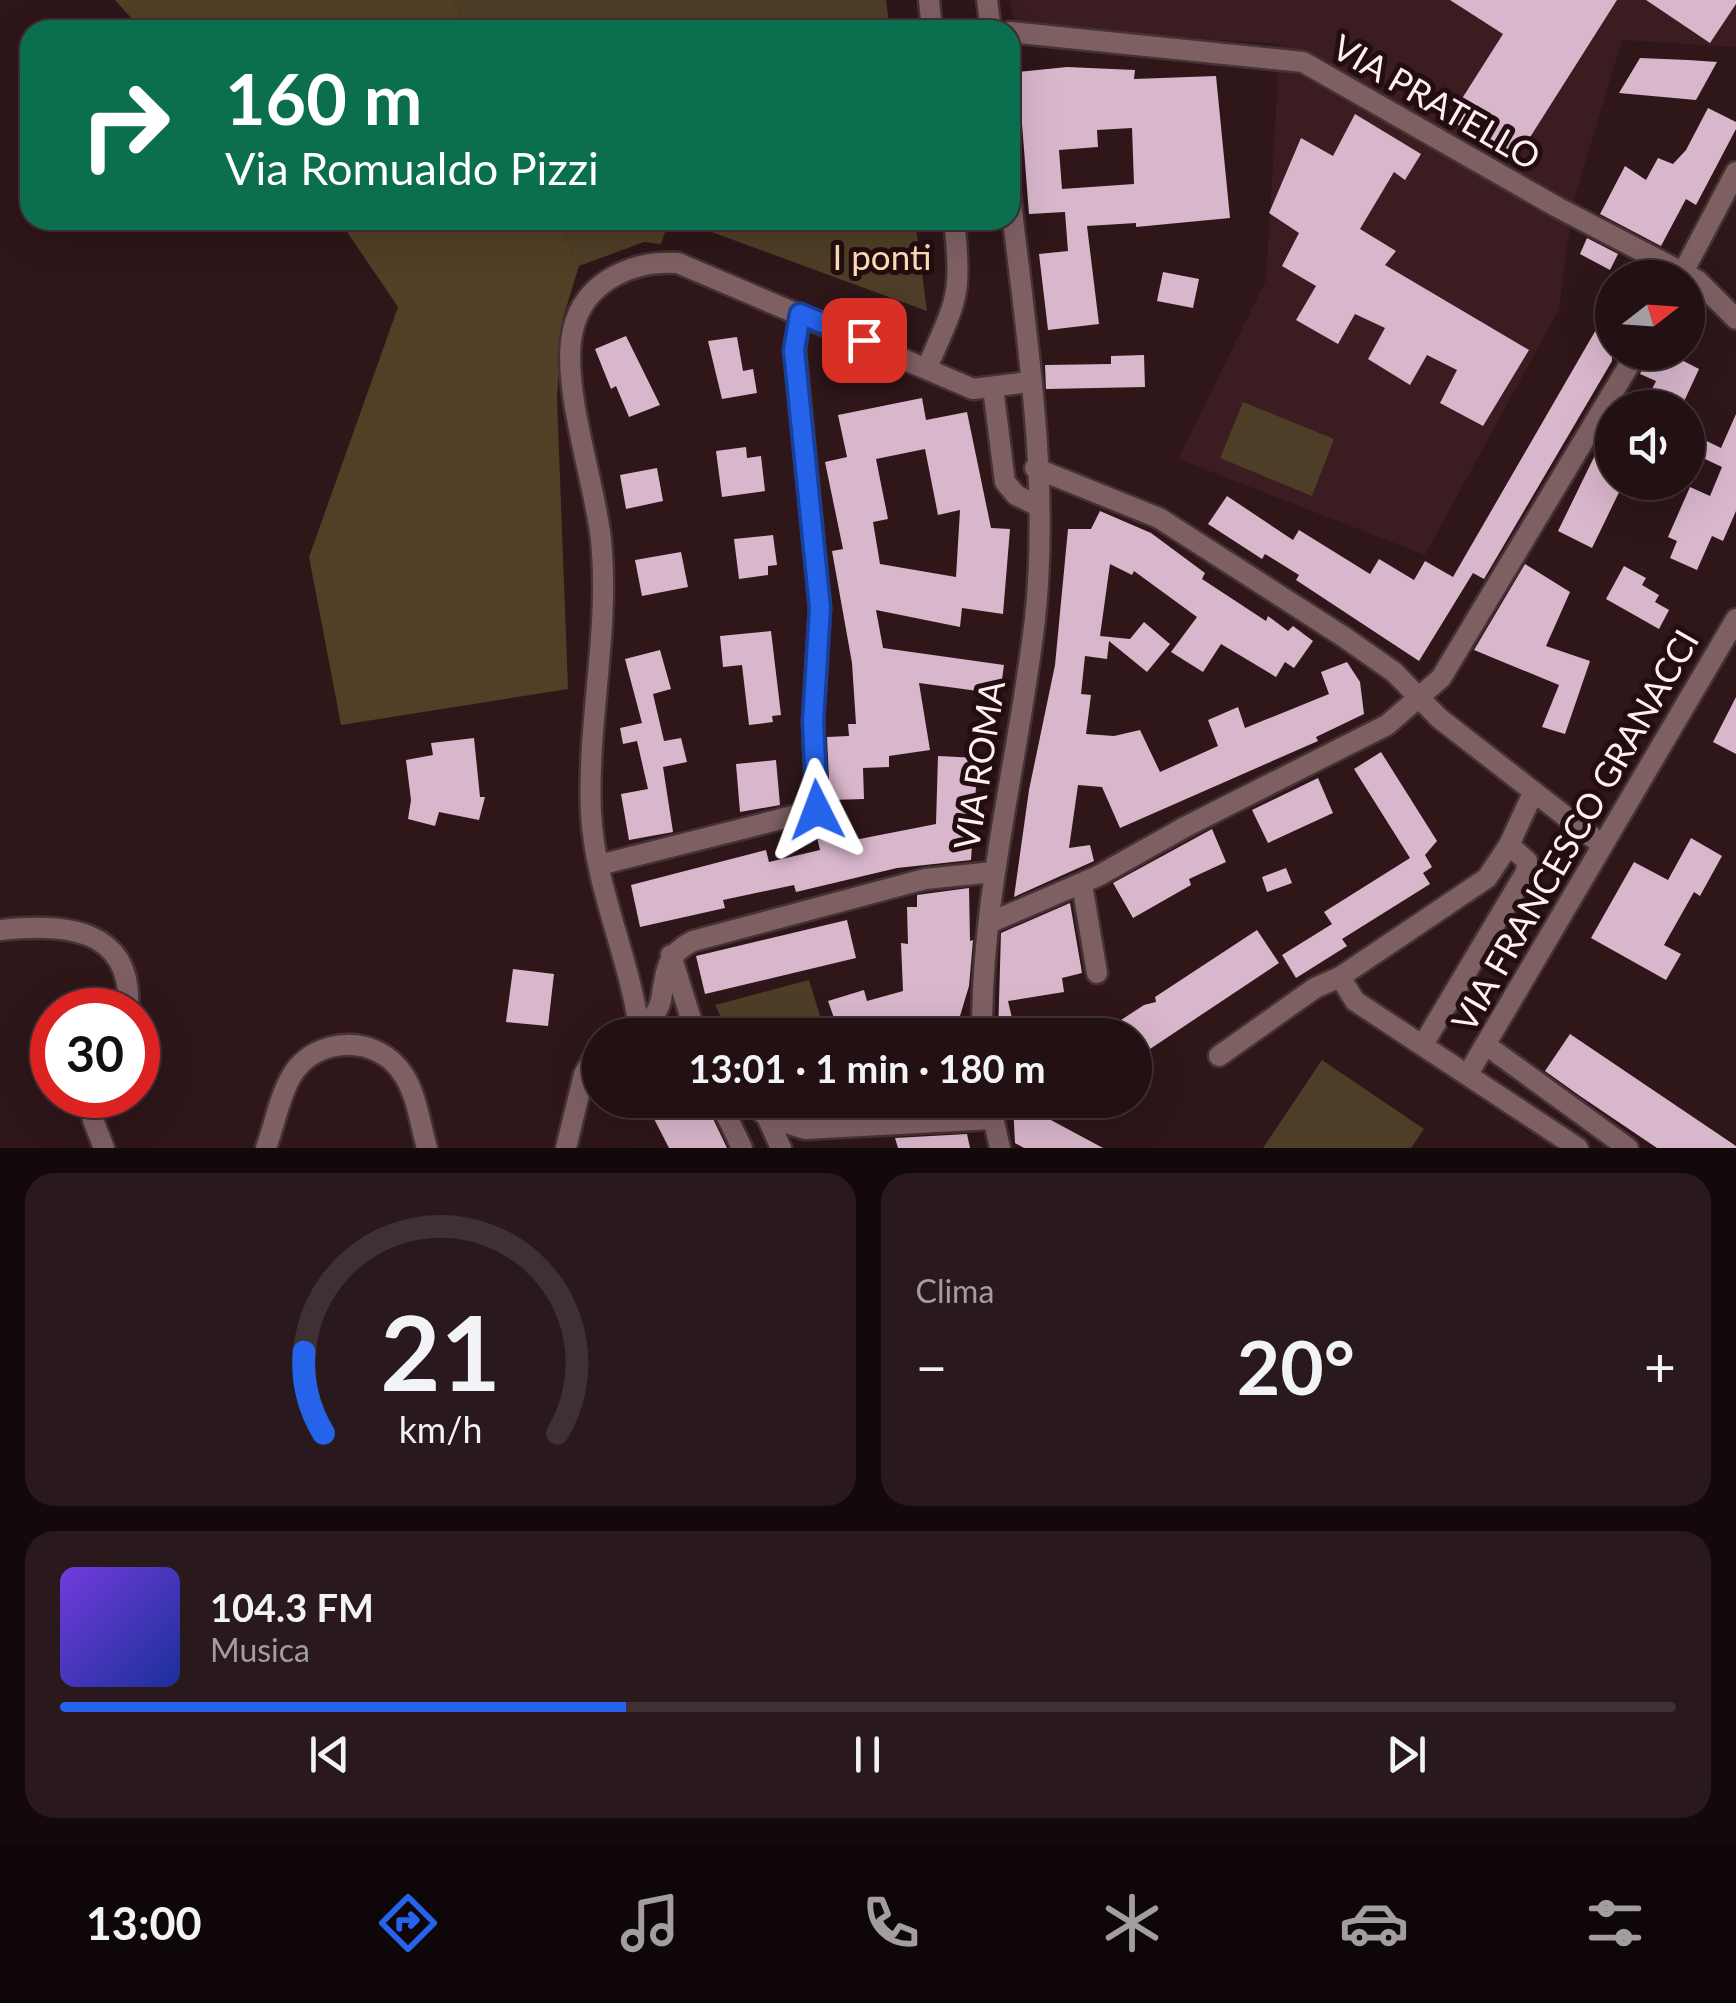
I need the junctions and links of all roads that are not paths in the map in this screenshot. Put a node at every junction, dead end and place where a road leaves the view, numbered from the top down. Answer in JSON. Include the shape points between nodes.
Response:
{"nodes":[{"id":1,"x":1020,"y":33,"type":"edge"},
{"id":2,"x":1736,"y":172,"type":"edge"},
{"id":3,"x":955,"y":230,"type":"edge"},
{"id":4,"x":1014,"y":230,"type":"edge"},
{"id":5,"x":1654,"y":260,"type":"edge"},
{"id":6,"x":1689,"y":260,"type":"edge"},
{"id":7,"x":1705,"y":289,"type":"edge"},
{"id":8,"x":800,"y":314,"type":"junction"},
{"id":9,"x":1736,"y":319,"type":"edge"},
{"id":10,"x":927,"y":368,"type":"junction"},
{"id":11,"x":1626,"y":370,"type":"edge"},
{"id":12,"x":1030,"y":382,"type":"junction"},
{"id":13,"x":993,"y":388,"type":"junction"},
{"id":14,"x":1035,"y":468,"type":"junction"},
{"id":15,"x":1038,"y":506,"type":"junction"},
{"id":16,"x":1735,"y":622,"type":"edge"},
{"id":17,"x":1422,"y":699,"type":"junction"},
{"id":18,"x":1532,"y":793,"type":"junction"},
{"id":19,"x":1601,"y":844,"type":"junction"},
{"id":20,"x":1509,"y":845,"type":"junction"},
{"id":21,"x":599,"y":865,"type":"junction"},
{"id":22,"x":994,"y":872,"type":"junction"},
{"id":23,"x":1082,"y":884,"type":"junction"},
{"id":24,"x":989,"y":923,"type":"junction"},
{"id":25,"x":0,"y":930,"type":"edge"},
{"id":26,"x":672,"y":955,"type":"junction"},
{"id":27,"x":1097,"y":973,"type":"dead end"},
{"id":28,"x":1340,"y":977,"type":"junction"},
{"id":29,"x":125,"y":988,"type":"edge"},
{"id":30,"x":637,"y":1018,"type":"edge"},
{"id":31,"x":652,"y":1018,"type":"edge"},
{"id":32,"x":691,"y":1018,"type":"edge"},
{"id":33,"x":983,"y":1018,"type":"edge"},
{"id":34,"x":1424,"y":1043,"type":"junction"},
{"id":35,"x":1486,"y":1046,"type":"junction"},
{"id":36,"x":1219,"y":1056,"type":"dead end"},
{"id":37,"x":1468,"y":1074,"type":"junction"},
{"id":38,"x":582,"y":1082,"type":"edge"},
{"id":39,"x":95,"y":1118,"type":"edge"},
{"id":40,"x":728,"y":1118,"type":"edge"},
{"id":41,"x":767,"y":1118,"type":"edge"},
{"id":42,"x":769,"y":1118,"type":"edge"},
{"id":43,"x":921,"y":1118,"type":"edge"},
{"id":44,"x":993,"y":1118,"type":"edge"},
{"id":45,"x":104,"y":1148,"type":"edge"},
{"id":46,"x":266,"y":1148,"type":"edge"},
{"id":47,"x":427,"y":1148,"type":"edge"},
{"id":48,"x":566,"y":1148,"type":"edge"},
{"id":49,"x":742,"y":1148,"type":"edge"},
{"id":50,"x":781,"y":1148,"type":"edge"},
{"id":51,"x":1000,"y":1148,"type":"edge"},
{"id":52,"x":1578,"y":1148,"type":"edge"},
{"id":53,"x":1628,"y":1148,"type":"edge"}],
"edges":[{"from":1,"to":5,"type":"street","name":"VIA PRATELLO","via":[[1303,62]]},
{"from":2,"to":6,"type":"street"},
{"from":3,"to":10,"type":"street","via":[[956,303]]},
{"from":4,"to":12,"type":"street","name":"VIA ROMA"},
{"from":7,"to":9,"type":"street","name":"VIA PRATELLO"},
{"from":8,"to":10,"type":"street"},
{"from":8,"to":21,"type":"street","via":[[794,350],[820,608],[813,721],[817,810]]},
{"from":8,"to":21,"type":"street","via":[[691,267],[661,262],[603,283],[573,328],[572,373],[604,586],[591,796]]},
{"from":10,"to":13,"type":"street","via":[[973,389]]},
{"from":11,"to":17,"type":"street","via":[[1441,678]]},
{"from":12,"to":13,"type":"street"},
{"from":12,"to":14,"type":"street","name":"VIA ROMA"},
{"from":13,"to":15,"type":"street","via":[[1005,482]]},
{"from":14,"to":15,"type":"street","name":"VIA ROMA"},
{"from":14,"to":17,"type":"street","via":[[1178,530],[1394,672]]},
{"from":15,"to":22,"type":"street","name":"VIA ROMA","via":[[1034,622]]},
{"from":16,"to":19,"type":"street","name":"VIA FRANCESCO GRANACCI"},
{"from":17,"to":18,"type":"street"},
{"from":17,"to":23,"type":"street","via":[[1387,725]]},
{"from":18,"to":19,"type":"street"},
{"from":18,"to":20,"type":"street"},
{"from":19,"to":35,"type":"street","name":"VIA FRANCESCO GRANACCI"},
{"from":20,"to":28,"type":"street","via":[[1477,886]]},
{"from":20,"to":34,"type":"street","via":[[1527,861],[1526,872]]},
{"from":21,"to":30,"type":"street"},
{"from":22,"to":24,"type":"street","name":"VIA ROMA"},
{"from":22,"to":26,"type":"street","via":[[926,879],[694,940]]},
{"from":23,"to":24,"type":"street"},
{"from":23,"to":27,"type":"street"},
{"from":24,"to":33,"type":"street","name":"VIA ROMA"},
{"from":25,"to":29,"type":"street","via":[[56,925],[84,932],[114,957]]},
{"from":26,"to":31,"type":"street"},
{"from":26,"to":32,"type":"street"},
{"from":28,"to":34,"type":"street","via":[[1356,1001]]},
{"from":28,"to":36,"type":"street"},
{"from":34,"to":37,"type":"street"},
{"from":35,"to":37,"type":"street","name":"VIA FRANCESCO GRANACCI"},
{"from":35,"to":53,"type":"street"},
{"from":37,"to":52,"type":"street"},
{"from":38,"to":48,"type":"street"},
{"from":39,"to":45,"type":"street"},
{"from":40,"to":49,"type":"street"},
{"from":41,"to":50,"type":"street"},
{"from":42,"to":43,"type":"street","via":[[827,1130]]},
{"from":44,"to":51,"type":"street"},
{"from":46,"to":47,"type":"street","via":[[300,1064],[346,1044],[372,1049],[400,1069]]}]}
